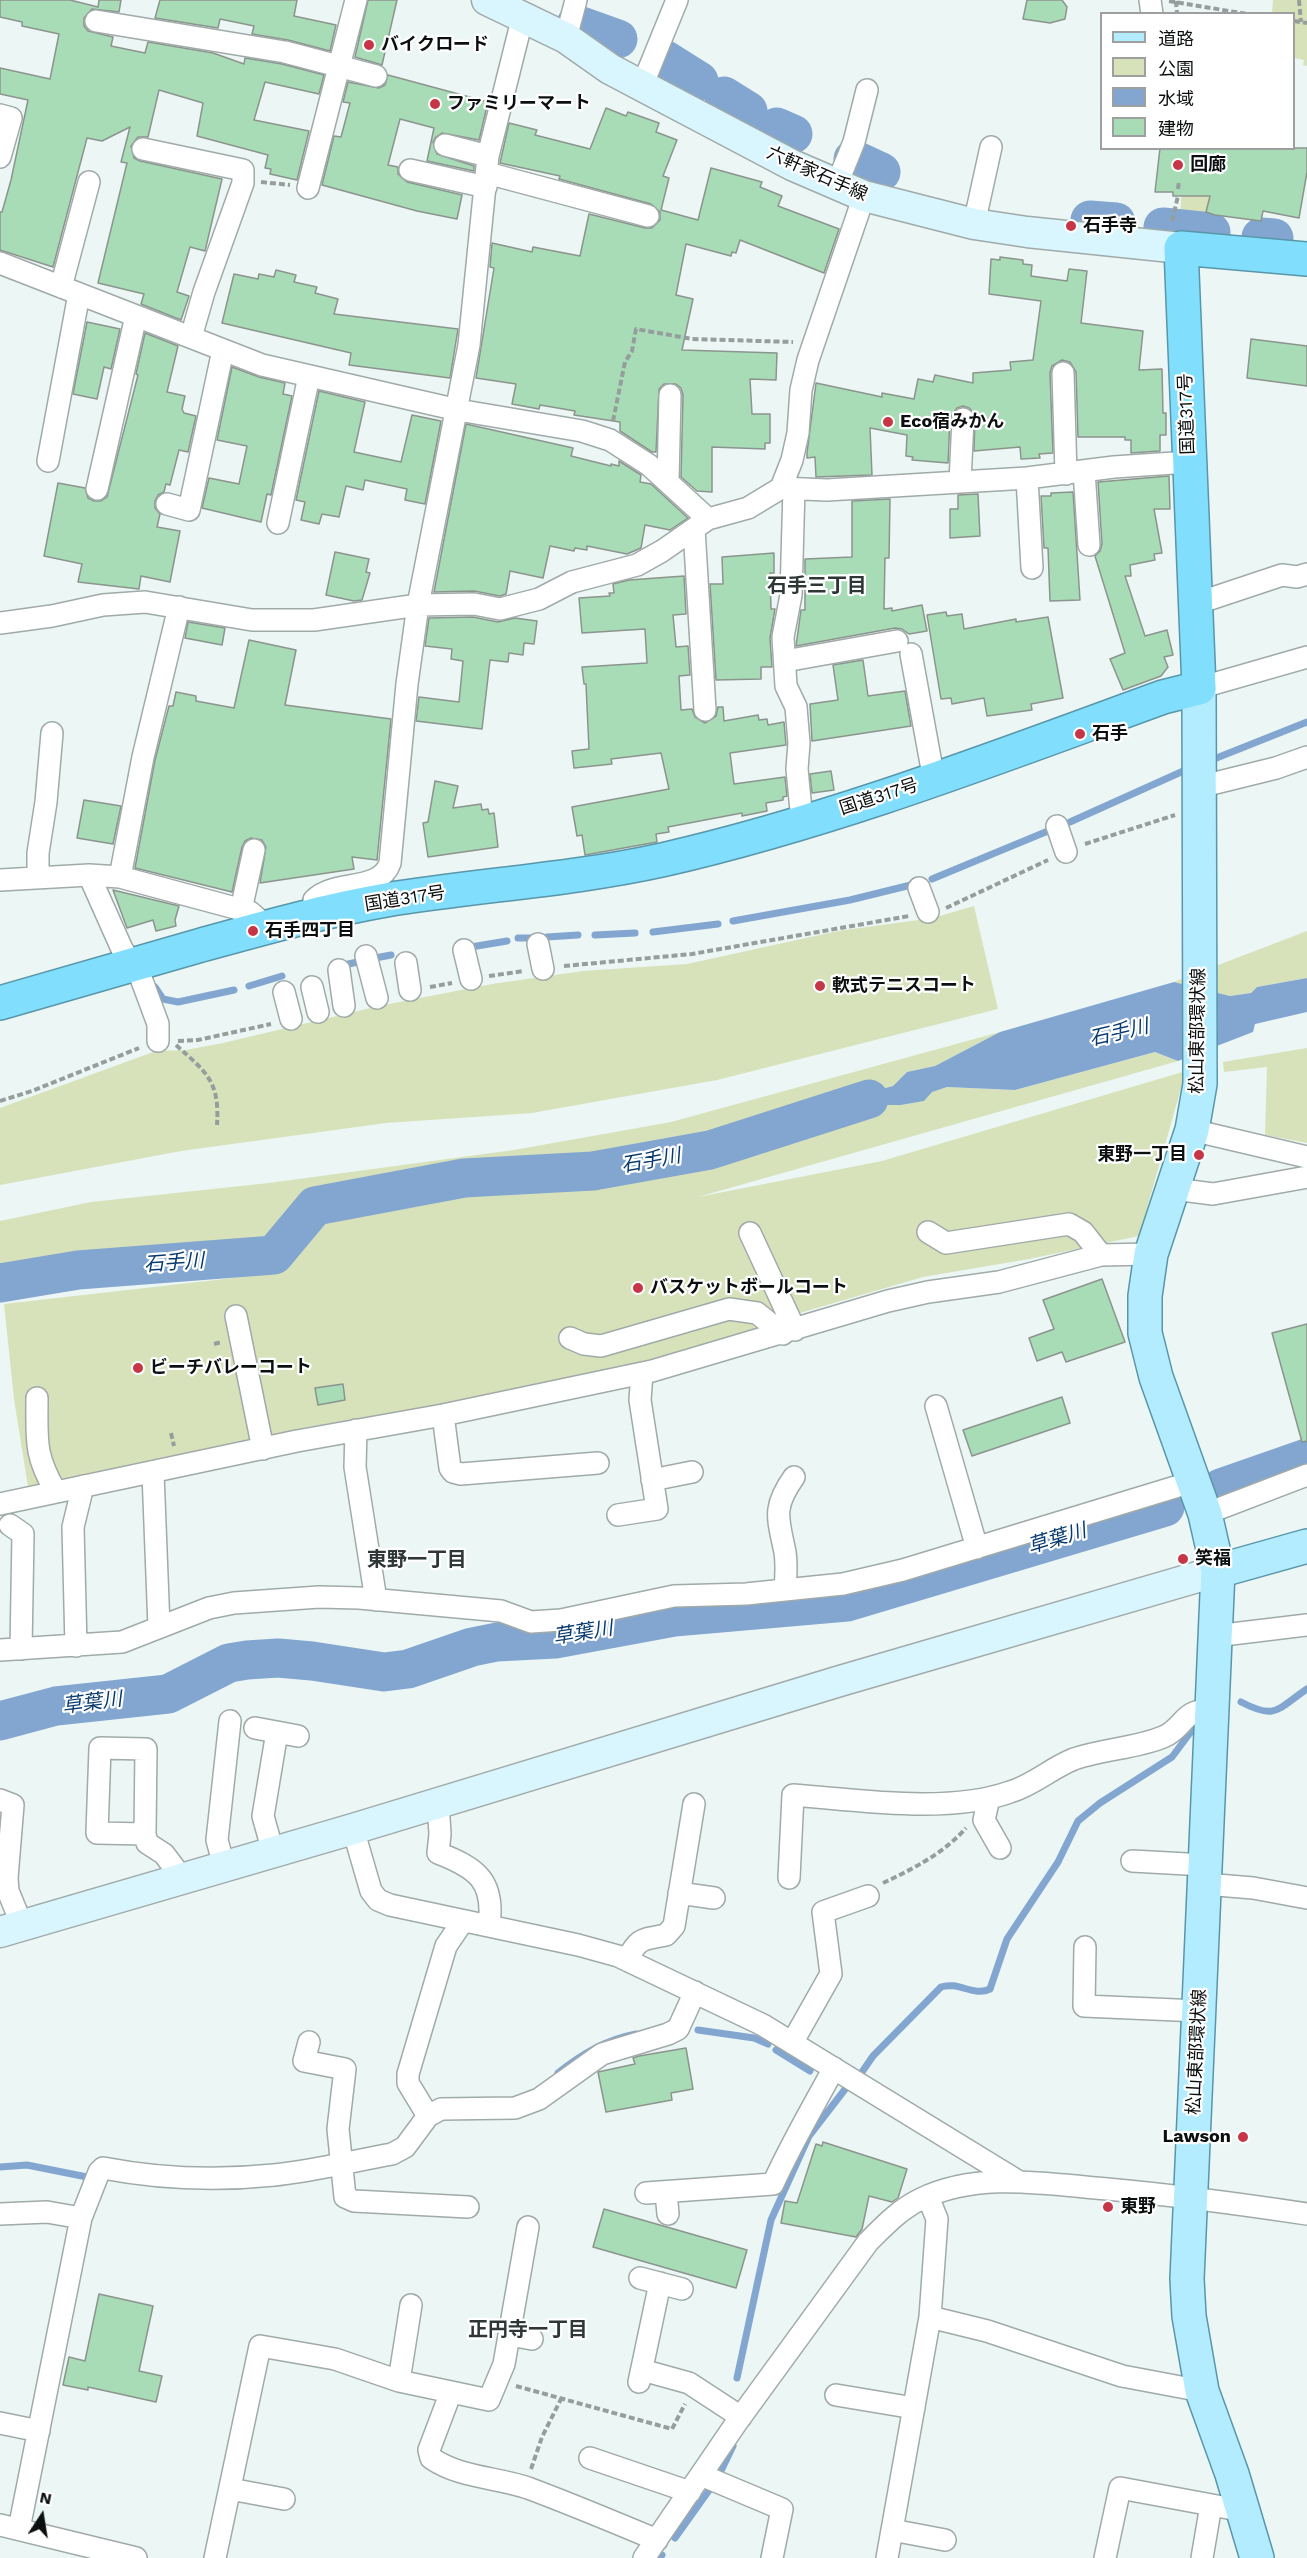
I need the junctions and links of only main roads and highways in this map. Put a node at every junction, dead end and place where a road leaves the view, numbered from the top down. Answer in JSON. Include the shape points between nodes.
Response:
{"nodes":[{"id":1,"x":1307,"y":259,"type":"edge"},
{"id":2,"x":1199,"y":688,"type":"junction"},
{"id":3,"x":0,"y":1003,"type":"edge"},
{"id":4,"x":1307,"y":1546,"type":"edge"},
{"id":5,"x":1218,"y":1571,"type":"junction"},
{"id":6,"x":1257,"y":2558,"type":"edge"}],
"edges":[{"from":1,"to":2,"type":"highway","name":"国道317号","via":[[1177,234]]},
{"from":2,"to":3,"type":"highway","name":"国道317号","via":[[934,780],[659,861],[385,900],[317,915],[252,919],[132,965]]},
{"from":2,"to":5,"type":"main road","name":"松山東部環状線","via":[[1201,1070],[1192,1130],[1151,1254],[1145,1333],[1156,1377],[1205,1514]]},
{"from":4,"to":5,"type":"main road"},
{"from":5,"to":6,"type":"main road","name":"松山東部環状線","via":[[1187,2279],[1202,2391]]}]}
